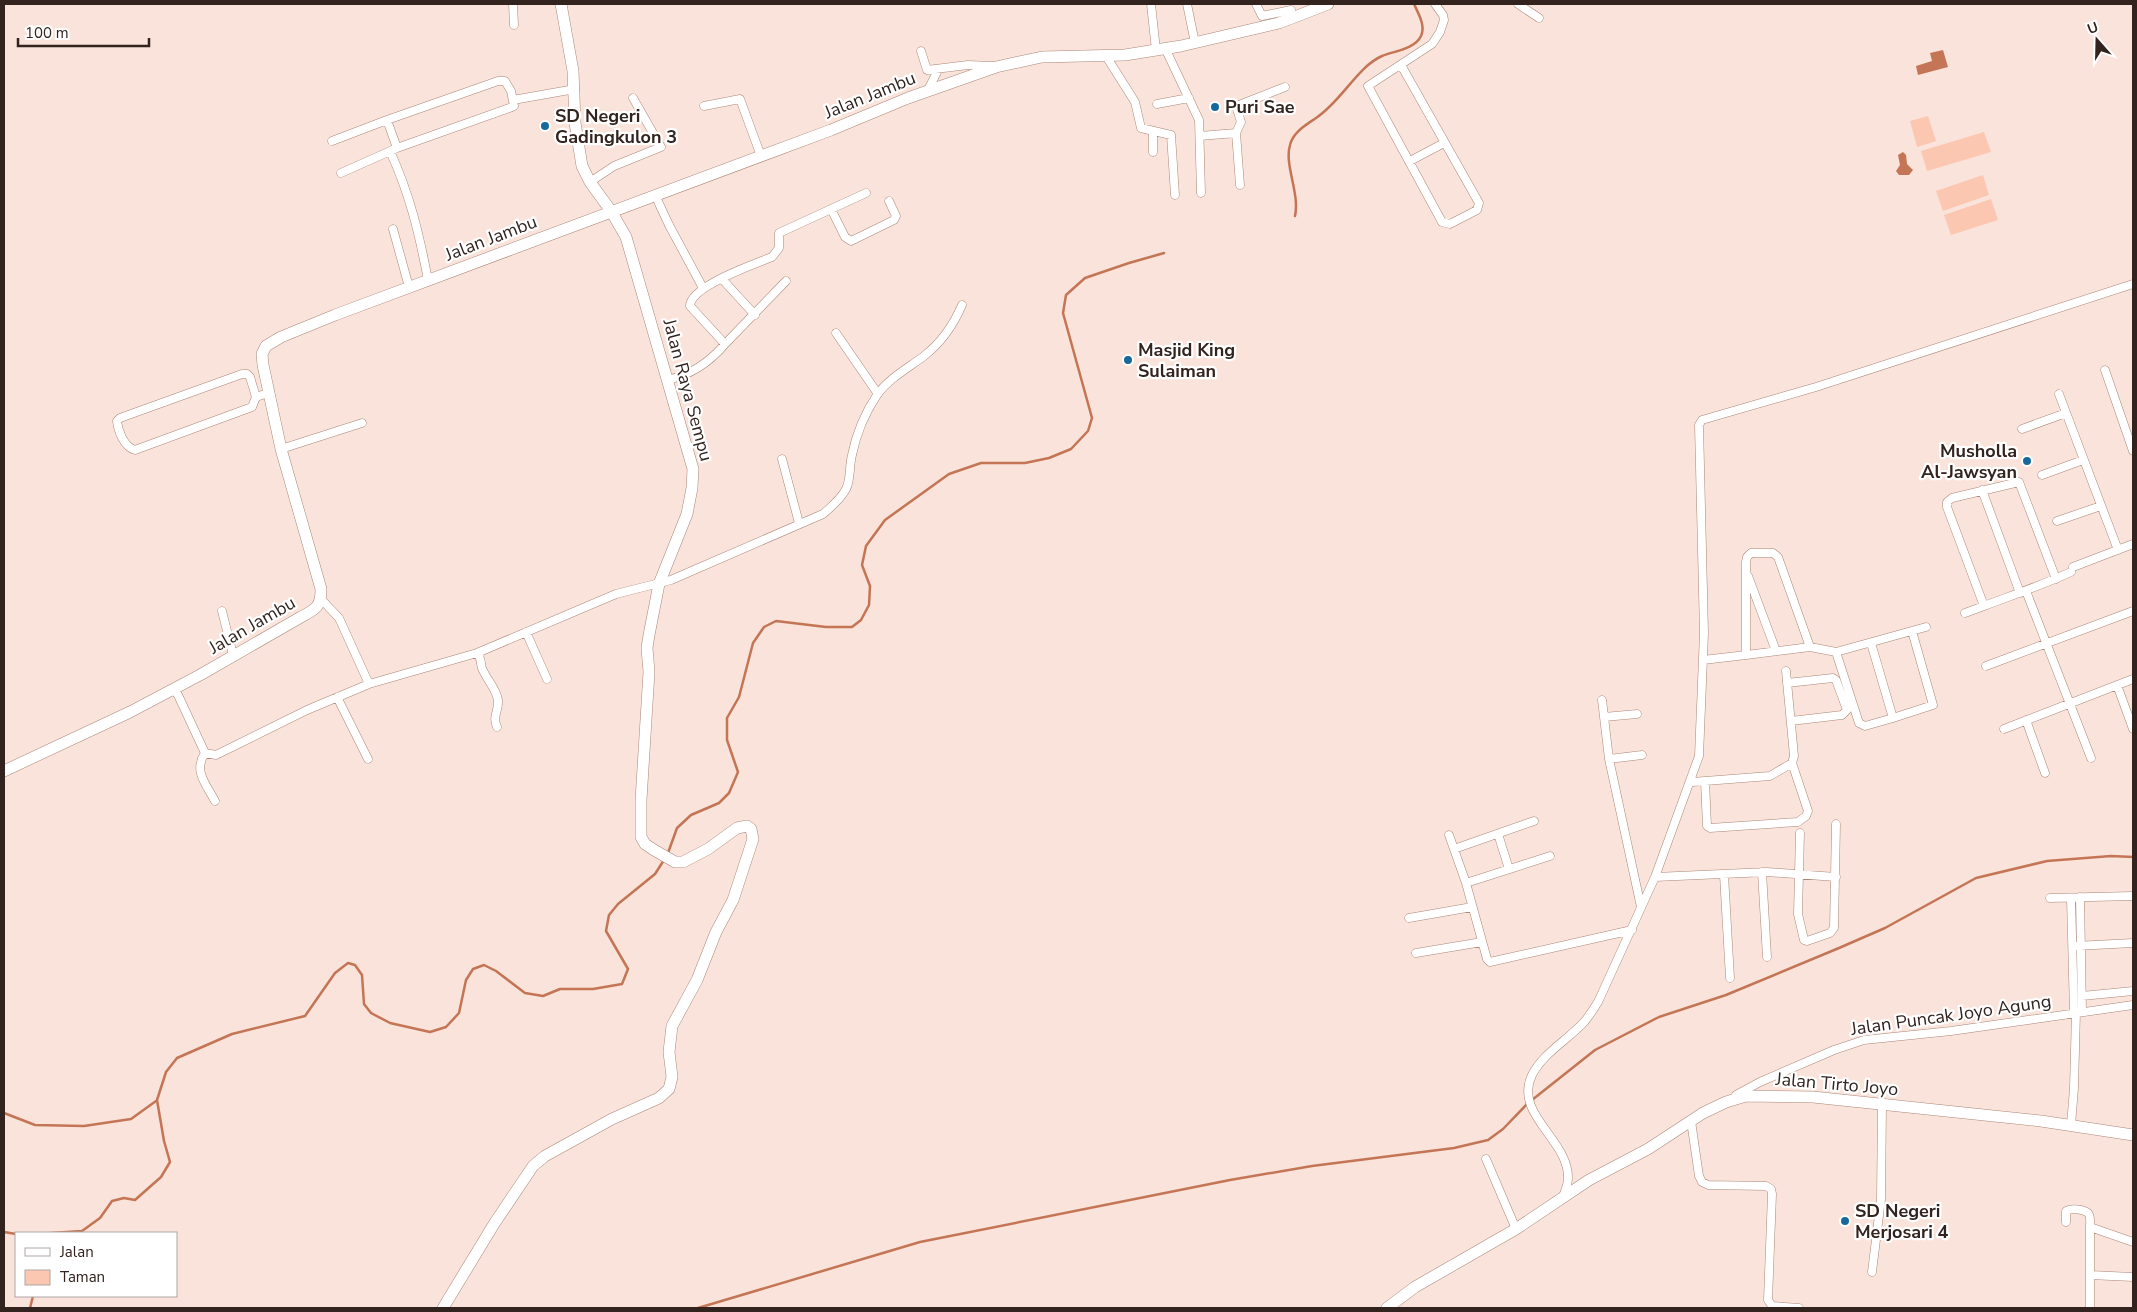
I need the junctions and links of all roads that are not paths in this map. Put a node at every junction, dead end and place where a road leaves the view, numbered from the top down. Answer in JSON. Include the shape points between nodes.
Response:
{"nodes":[{"id":1,"x":513,"y":4,"type":"edge"},
{"id":2,"x":561,"y":4,"type":"edge"},
{"id":3,"x":1151,"y":4,"type":"edge"},
{"id":4,"x":1187,"y":4,"type":"edge"},
{"id":5,"x":1256,"y":4,"type":"edge"},
{"id":6,"x":1328,"y":4,"type":"edge"},
{"id":7,"x":1435,"y":4,"type":"edge"},
{"id":8,"x":1518,"y":4,"type":"edge"},
{"id":9,"x":1291,"y":11,"type":"edge"},
{"id":10,"x":1539,"y":18,"type":"dead end"},
{"id":11,"x":514,"y":26,"type":"dead end"},
{"id":12,"x":1195,"y":43,"type":"junction"},
{"id":13,"x":1160,"y":49,"type":"junction"},
{"id":14,"x":922,"y":51,"type":"dead end"},
{"id":15,"x":1106,"y":56,"type":"junction"},
{"id":16,"x":1401,"y":65,"type":"junction"},
{"id":17,"x":996,"y":67,"type":"junction"},
{"id":18,"x":938,"y":70,"type":"junction"},
{"id":19,"x":1285,"y":87,"type":"dead end"},
{"id":20,"x":575,"y":89,"type":"junction"},
{"id":21,"x":927,"y":92,"type":"junction"},
{"id":22,"x":633,"y":98,"type":"dead end"},
{"id":23,"x":1189,"y":98,"type":"junction"},
{"id":24,"x":513,"y":100,"type":"junction"},
{"id":25,"x":1157,"y":104,"type":"dead end"},
{"id":26,"x":704,"y":106,"type":"dead end"},
{"id":27,"x":387,"y":120,"type":"junction"},
{"id":28,"x":1153,"y":131,"type":"junction"},
{"id":29,"x":1236,"y":133,"type":"junction"},
{"id":30,"x":1200,"y":136,"type":"junction"},
{"id":31,"x":332,"y":141,"type":"dead end"},
{"id":32,"x":1444,"y":143,"type":"junction"},
{"id":33,"x":394,"y":149,"type":"junction"},
{"id":34,"x":1152,"y":152,"type":"dead end"},
{"id":35,"x":761,"y":156,"type":"junction"},
{"id":36,"x":1410,"y":162,"type":"junction"},
{"id":37,"x":341,"y":173,"type":"dead end"},
{"id":38,"x":590,"y":182,"type":"junction"},
{"id":39,"x":1240,"y":185,"type":"dead end"},
{"id":40,"x":866,"y":193,"type":"dead end"},
{"id":41,"x":1201,"y":193,"type":"dead end"},
{"id":42,"x":655,"y":195,"type":"junction"},
{"id":43,"x":1175,"y":195,"type":"dead end"},
{"id":44,"x":889,"y":201,"type":"dead end"},
{"id":45,"x":831,"y":209,"type":"junction"},
{"id":46,"x":611,"y":211,"type":"junction"},
{"id":47,"x":394,"y":229,"type":"dead end"},
{"id":48,"x":722,"y":279,"type":"junction"},
{"id":49,"x":428,"y":280,"type":"junction"},
{"id":50,"x":786,"y":281,"type":"dead end"},
{"id":51,"x":2133,"y":284,"type":"edge"},
{"id":52,"x":409,"y":287,"type":"junction"},
{"id":53,"x":703,"y":288,"type":"junction"},
{"id":54,"x":962,"y":305,"type":"dead end"},
{"id":55,"x":755,"y":315,"type":"junction"},
{"id":56,"x":836,"y":333,"type":"dead end"},
{"id":57,"x":725,"y":344,"type":"junction"},
{"id":58,"x":2105,"y":370,"type":"dead end"},
{"id":59,"x":667,"y":380,"type":"junction"},
{"id":60,"x":268,"y":393,"type":"junction"},
{"id":61,"x":878,"y":394,"type":"junction"},
{"id":62,"x":2059,"y":394,"type":"dead end"},
{"id":63,"x":256,"y":397,"type":"junction"},
{"id":64,"x":2066,"y":413,"type":"junction"},
{"id":65,"x":362,"y":423,"type":"dead end"},
{"id":66,"x":2022,"y":429,"type":"dead end"},
{"id":67,"x":281,"y":450,"type":"junction"},
{"id":68,"x":2133,"y":451,"type":"edge"},
{"id":69,"x":782,"y":459,"type":"dead end"},
{"id":70,"x":2083,"y":460,"type":"junction"},
{"id":71,"x":2042,"y":475,"type":"dead end"},
{"id":72,"x":1982,"y":490,"type":"junction"},
{"id":73,"x":2101,"y":506,"type":"junction"},
{"id":74,"x":2057,"y":521,"type":"dead end"},
{"id":75,"x":799,"y":523,"type":"junction"},
{"id":76,"x":2133,"y":544,"type":"edge"},
{"id":77,"x":2118,"y":550,"type":"junction"},
{"id":78,"x":1746,"y":571,"type":"junction"},
{"id":79,"x":2056,"y":579,"type":"junction"},
{"id":80,"x":659,"y":584,"type":"junction"},
{"id":81,"x":2023,"y":592,"type":"junction"},
{"id":82,"x":321,"y":599,"type":"junction"},
{"id":83,"x":1984,"y":606,"type":"junction"},
{"id":84,"x":222,"y":611,"type":"dead end"},
{"id":85,"x":2133,"y":611,"type":"edge"},
{"id":86,"x":1964,"y":613,"type":"dead end"},
{"id":87,"x":1926,"y":627,"type":"dead end"},
{"id":88,"x":1912,"y":631,"type":"junction"},
{"id":89,"x":526,"y":632,"type":"junction"},
{"id":90,"x":1870,"y":643,"type":"junction"},
{"id":91,"x":2046,"y":644,"type":"junction"},
{"id":92,"x":1810,"y":646,"type":"junction"},
{"id":93,"x":1776,"y":651,"type":"junction"},
{"id":94,"x":1836,"y":652,"type":"junction"},
{"id":95,"x":477,"y":653,"type":"junction"},
{"id":96,"x":233,"y":655,"type":"junction"},
{"id":97,"x":1746,"y":655,"type":"junction"},
{"id":98,"x":1703,"y":660,"type":"junction"},
{"id":99,"x":1986,"y":666,"type":"dead end"},
{"id":100,"x":1786,"y":672,"type":"dead end"},
{"id":101,"x":547,"y":679,"type":"dead end"},
{"id":102,"x":2133,"y":679,"type":"edge"},
{"id":103,"x":1787,"y":683,"type":"junction"},
{"id":104,"x":369,"y":684,"type":"junction"},
{"id":105,"x":2116,"y":685,"type":"junction"},
{"id":106,"x":173,"y":690,"type":"junction"},
{"id":107,"x":337,"y":698,"type":"junction"},
{"id":108,"x":1602,"y":700,"type":"dead end"},
{"id":109,"x":2071,"y":703,"type":"junction"},
{"id":110,"x":1637,"y":714,"type":"dead end"},
{"id":111,"x":1604,"y":718,"type":"junction"},
{"id":112,"x":1893,"y":718,"type":"junction"},
{"id":113,"x":2026,"y":720,"type":"junction"},
{"id":114,"x":1791,"y":721,"type":"junction"},
{"id":115,"x":497,"y":727,"type":"dead end"},
{"id":116,"x":2004,"y":729,"type":"dead end"},
{"id":117,"x":2133,"y":729,"type":"edge"},
{"id":118,"x":204,"y":753,"type":"junction"},
{"id":119,"x":1642,"y":755,"type":"dead end"},
{"id":120,"x":2091,"y":758,"type":"dead end"},
{"id":121,"x":368,"y":759,"type":"dead end"},
{"id":122,"x":1609,"y":759,"type":"junction"},
{"id":123,"x":1792,"y":763,"type":"junction"},
{"id":124,"x":4,"y":768,"type":"edge"},
{"id":125,"x":2045,"y":773,"type":"dead end"},
{"id":126,"x":1705,"y":781,"type":"junction"},
{"id":127,"x":1692,"y":782,"type":"junction"},
{"id":128,"x":215,"y":801,"type":"dead end"},
{"id":129,"x":1534,"y":821,"type":"dead end"},
{"id":130,"x":1836,"y":824,"type":"dead end"},
{"id":131,"x":1800,"y":833,"type":"dead end"},
{"id":132,"x":1449,"y":834,"type":"dead end"},
{"id":133,"x":1498,"y":834,"type":"junction"},
{"id":134,"x":1454,"y":849,"type":"junction"},
{"id":135,"x":1550,"y":856,"type":"dead end"},
{"id":136,"x":1509,"y":869,"type":"junction"},
{"id":137,"x":1762,"y":872,"type":"junction"},
{"id":138,"x":1798,"y":874,"type":"junction"},
{"id":139,"x":1724,"y":875,"type":"junction"},
{"id":140,"x":1655,"y":877,"type":"junction"},
{"id":141,"x":1836,"y":877,"type":"junction"},
{"id":142,"x":1466,"y":883,"type":"junction"},
{"id":143,"x":2133,"y":896,"type":"edge"},
{"id":144,"x":2080,"y":897,"type":"junction"},
{"id":145,"x":2050,"y":898,"type":"dead end"},
{"id":146,"x":2071,"y":898,"type":"junction"},
{"id":147,"x":1472,"y":907,"type":"junction"},
{"id":148,"x":1641,"y":907,"type":"junction"},
{"id":149,"x":1409,"y":918,"type":"dead end"},
{"id":150,"x":1632,"y":930,"type":"junction"},
{"id":151,"x":1482,"y":942,"type":"junction"},
{"id":152,"x":2133,"y":943,"type":"edge"},
{"id":153,"x":2076,"y":946,"type":"junction"},
{"id":154,"x":1416,"y":953,"type":"dead end"},
{"id":155,"x":1768,"y":957,"type":"dead end"},
{"id":156,"x":1730,"y":978,"type":"dead end"},
{"id":157,"x":2133,"y":992,"type":"edge"},
{"id":158,"x":2082,"y":996,"type":"junction"},
{"id":159,"x":2133,"y":1005,"type":"edge"},
{"id":160,"x":2077,"y":1012,"type":"junction"},
{"id":161,"x":1726,"y":1102,"type":"junction"},
{"id":162,"x":1882,"y":1105,"type":"junction"},
{"id":163,"x":1691,"y":1121,"type":"junction"},
{"id":164,"x":2071,"y":1126,"type":"junction"},
{"id":165,"x":2133,"y":1135,"type":"edge"},
{"id":166,"x":1486,"y":1159,"type":"dead end"},
{"id":167,"x":1563,"y":1197,"type":"junction"},
{"id":168,"x":2066,"y":1222,"type":"dead end"},
{"id":169,"x":2090,"y":1227,"type":"junction"},
{"id":170,"x":1516,"y":1229,"type":"junction"},
{"id":171,"x":2133,"y":1242,"type":"edge"},
{"id":172,"x":1872,"y":1272,"type":"dead end"},
{"id":173,"x":2090,"y":1275,"type":"junction"},
{"id":174,"x":2133,"y":1277,"type":"edge"},
{"id":175,"x":443,"y":1308,"type":"edge"},
{"id":176,"x":1387,"y":1308,"type":"edge"},
{"id":177,"x":1799,"y":1308,"type":"edge"},
{"id":178,"x":2090,"y":1308,"type":"edge"}],
"edges":[{"from":1,"to":11,"type":"street"},
{"from":2,"to":20,"type":"street","name":"Jalan Raya Sempu"},
{"from":3,"to":13,"type":"street"},
{"from":4,"to":12,"type":"street"},
{"from":5,"to":9,"type":"street","via":[[1262,16]]},
{"from":6,"to":9,"type":"street","name":"Jalan Jambu"},
{"from":7,"to":16,"type":"street","via":[[1443,14],[1440,32],[1432,44]]},
{"from":8,"to":10,"type":"street"},
{"from":9,"to":12,"type":"street","name":"Jalan Jambu"},
{"from":12,"to":13,"type":"street","name":"Jalan Jambu"},
{"from":13,"to":15,"type":"street","name":"Jalan Jambu"},
{"from":13,"to":23,"type":"street"},
{"from":14,"to":18,"type":"street","via":[[928,70]]},
{"from":15,"to":17,"type":"street","name":"Jalan Jambu","via":[[1029,58]]},
{"from":15,"to":28,"type":"street","via":[[1136,102],[1141,128]]},
{"from":16,"to":32,"type":"street"},
{"from":16,"to":36,"type":"street","via":[[1368,86]]},
{"from":17,"to":18,"type":"street","via":[[968,65]]},
{"from":17,"to":21,"type":"street","name":"Jalan Jambu"},
{"from":18,"to":21,"type":"street"},
{"from":19,"to":29,"type":"street","via":[[1237,106],[1241,118]]},
{"from":20,"to":24,"type":"street"},
{"from":20,"to":38,"type":"street","name":"Jalan Raya Sempu","via":[[578,146],[582,166]]},
{"from":21,"to":35,"type":"street","name":"Jalan Jambu"},
{"from":22,"to":38,"type":"street","via":[[661,147],[614,166]]},
{"from":23,"to":25,"type":"street"},
{"from":23,"to":30,"type":"street","via":[[1199,120]]},
{"from":24,"to":27,"type":"street","via":[[509,86],[502,80]]},
{"from":24,"to":33,"type":"street","via":[[514,106],[508,109]]},
{"from":26,"to":35,"type":"street","via":[[740,99]]},
{"from":27,"to":31,"type":"street"},
{"from":27,"to":33,"type":"street"},
{"from":28,"to":34,"type":"street"},
{"from":28,"to":43,"type":"street","via":[[1171,135]]},
{"from":29,"to":30,"type":"street"},
{"from":29,"to":39,"type":"street"},
{"from":30,"to":41,"type":"street"},
{"from":32,"to":36,"type":"street"},
{"from":32,"to":36,"type":"street","via":[[1479,206],[1477,210],[1450,224],[1442,222]]},
{"from":33,"to":37,"type":"street"},
{"from":33,"to":49,"type":"street"},
{"from":35,"to":42,"type":"street","name":"Jalan Jambu"},
{"from":38,"to":46,"type":"street","name":"Jalan Raya Sempu"},
{"from":40,"to":45,"type":"street"},
{"from":42,"to":46,"type":"street","name":"Jalan Jambu"},
{"from":42,"to":53,"type":"street"},
{"from":44,"to":45,"type":"street","via":[[896,216],[894,220],[851,241],[845,237]]},
{"from":45,"to":48,"type":"street","via":[[779,233],[779,248],[772,256]]},
{"from":46,"to":49,"type":"street","name":"Jalan Jambu"},
{"from":46,"to":59,"type":"street","name":"Jalan Raya Sempu","via":[[626,237]]},
{"from":47,"to":52,"type":"street"},
{"from":48,"to":53,"type":"street"},
{"from":48,"to":55,"type":"street"},
{"from":49,"to":52,"type":"street","name":"Jalan Jambu"},
{"from":50,"to":55,"type":"street"},
{"from":51,"to":98,"type":"street","via":[[1826,384],[1702,420],[1699,425]]},
{"from":52,"to":60,"type":"street","name":"Jalan Jambu","via":[[270,343],[262,354]]},
{"from":53,"to":57,"type":"street","via":[[691,299],[690,306]]},
{"from":54,"to":61,"type":"street","via":[[942,340]]},
{"from":55,"to":57,"type":"street"},
{"from":56,"to":61,"type":"street"},
{"from":57,"to":59,"type":"street","via":[[694,372]]},
{"from":58,"to":68,"type":"street"},
{"from":59,"to":80,"type":"street","name":"Jalan Raya Sempu","via":[[691,458],[693,476],[687,514]]},
{"from":60,"to":63,"type":"street"},
{"from":60,"to":67,"type":"street","name":"Jalan Jambu"},
{"from":61,"to":75,"type":"street","via":[[867,412],[852,455],[847,488],[822,514]]},
{"from":62,"to":64,"type":"street"},
{"from":63,"to":63,"type":"street","via":[[252,407],[135,450],[127,446],[117,425],[120,418],[242,374],[250,377]]},
{"from":64,"to":66,"type":"street"},
{"from":64,"to":70,"type":"street"},
{"from":65,"to":67,"type":"street"},
{"from":67,"to":82,"type":"street","name":"Jalan Jambu","via":[[318,576]]},
{"from":69,"to":75,"type":"street"},
{"from":70,"to":71,"type":"street"},
{"from":70,"to":73,"type":"street"},
{"from":72,"to":79,"type":"street","via":[[2019,482]]},
{"from":72,"to":81,"type":"street"},
{"from":72,"to":83,"type":"street","via":[[1952,498],[1947,507]]},
{"from":73,"to":74,"type":"street"},
{"from":73,"to":77,"type":"street"},
{"from":75,"to":80,"type":"street"},
{"from":76,"to":77,"type":"street"},
{"from":77,"to":79,"type":"street"},
{"from":78,"to":92,"type":"street","via":[[1747,557],[1751,553],[1776,554]]},
{"from":78,"to":93,"type":"street"},
{"from":78,"to":97,"type":"street"},
{"from":79,"to":81,"type":"street"},
{"from":80,"to":89,"type":"street","via":[[616,594]]},
{"from":80,"to":175,"type":"street","name":"Jalan Raya Sempu","via":[[647,648],[649,672],[640,830],[645,844],[675,862],[689,860],[737,828],[747,826],[753,834],[751,849],[733,900],[672,1026],[668,1052],[672,1077],[669,1089],[659,1098],[612,1119],[533,1166]]},
{"from":81,"to":83,"type":"street"},
{"from":81,"to":91,"type":"street"},
{"from":82,"to":96,"type":"street","name":"Jalan Jambu","via":[[315,609]]},
{"from":82,"to":104,"type":"street","via":[[339,618]]},
{"from":83,"to":86,"type":"street"},
{"from":84,"to":96,"type":"street"},
{"from":85,"to":91,"type":"street"},
{"from":87,"to":88,"type":"street"},
{"from":88,"to":90,"type":"street"},
{"from":88,"to":112,"type":"street","via":[[1933,705]]},
{"from":89,"to":95,"type":"street"},
{"from":89,"to":101,"type":"street"},
{"from":90,"to":94,"type":"street"},
{"from":90,"to":112,"type":"street"},
{"from":91,"to":99,"type":"street"},
{"from":91,"to":109,"type":"street"},
{"from":92,"to":93,"type":"street"},
{"from":92,"to":94,"type":"street"},
{"from":93,"to":97,"type":"street"},
{"from":94,"to":112,"type":"street","via":[[1860,723],[1865,726]]},
{"from":95,"to":104,"type":"street"},
{"from":95,"to":115,"type":"street","via":[[482,660],[482,670],[498,697],[494,716]]},
{"from":96,"to":106,"type":"street","name":"Jalan Jambu"},
{"from":97,"to":98,"type":"street"},
{"from":98,"to":127,"type":"street","via":[[1700,746]]},
{"from":100,"to":103,"type":"street"},
{"from":102,"to":105,"type":"street"},
{"from":103,"to":114,"type":"street"},
{"from":103,"to":114,"type":"street","via":[[1833,678],[1847,710],[1842,715]]},
{"from":104,"to":107,"type":"street"},
{"from":105,"to":109,"type":"street"},
{"from":105,"to":117,"type":"street"},
{"from":106,"to":118,"type":"street"},
{"from":106,"to":124,"type":"street","name":"Jalan Jambu"},
{"from":107,"to":118,"type":"street","via":[[216,755]]},
{"from":107,"to":121,"type":"street"},
{"from":108,"to":111,"type":"street"},
{"from":109,"to":113,"type":"street"},
{"from":109,"to":120,"type":"street"},
{"from":110,"to":111,"type":"street"},
{"from":111,"to":122,"type":"street"},
{"from":113,"to":116,"type":"street"},
{"from":113,"to":125,"type":"street"},
{"from":114,"to":123,"type":"street"},
{"from":118,"to":128,"type":"street","via":[[199,761],[199,770]]},
{"from":119,"to":122,"type":"street"},
{"from":122,"to":148,"type":"street"},
{"from":123,"to":126,"type":"street","via":[[1770,776]]},
{"from":123,"to":126,"type":"street","via":[[1808,811],[1798,822],[1710,828],[1707,826]]},
{"from":126,"to":127,"type":"street"},
{"from":127,"to":140,"type":"street"},
{"from":129,"to":133,"type":"street"},
{"from":130,"to":141,"type":"street"},
{"from":131,"to":138,"type":"street"},
{"from":132,"to":134,"type":"street"},
{"from":133,"to":134,"type":"street"},
{"from":133,"to":136,"type":"street"},
{"from":134,"to":142,"type":"street"},
{"from":135,"to":136,"type":"street"},
{"from":136,"to":142,"type":"street"},
{"from":137,"to":138,"type":"street"},
{"from":137,"to":139,"type":"street"},
{"from":137,"to":155,"type":"street"},
{"from":138,"to":141,"type":"street"},
{"from":138,"to":141,"type":"street","via":[[1798,914],[1804,940],[1807,941],[1830,933],[1834,928]]},
{"from":139,"to":140,"type":"street"},
{"from":139,"to":156,"type":"street"},
{"from":140,"to":148,"type":"street"},
{"from":142,"to":147,"type":"street"},
{"from":143,"to":144,"type":"street"},
{"from":144,"to":146,"type":"street"},
{"from":144,"to":153,"type":"street"},
{"from":145,"to":146,"type":"street"},
{"from":146,"to":153,"type":"street"},
{"from":147,"to":149,"type":"street"},
{"from":147,"to":151,"type":"street"},
{"from":148,"to":150,"type":"street"},
{"from":150,"to":151,"type":"street","via":[[1494,962],[1487,959]]},
{"from":150,"to":167,"type":"street","via":[[1598,1002],[1585,1021],[1535,1069],[1529,1082],[1528,1096],[1534,1113],[1564,1159],[1568,1176]]},
{"from":151,"to":154,"type":"street"},
{"from":152,"to":153,"type":"street"},
{"from":153,"to":158,"type":"street"},
{"from":153,"to":160,"type":"street"},
{"from":157,"to":158,"type":"street"},
{"from":158,"to":160,"type":"street"},
{"from":159,"to":160,"type":"street","name":"Jalan Puncak Joyo Agung"},
{"from":160,"to":161,"type":"street","name":"Jalan Puncak Joyo Agung","via":[[1864,1040],[1760,1082]]},
{"from":160,"to":164,"type":"street"},
{"from":161,"to":162,"type":"street","name":"Jalan Tirto Joyo","via":[[1746,1096],[1783,1095]]},
{"from":161,"to":163,"type":"street","name":"Jalan Tirto Joyo"},
{"from":162,"to":164,"type":"street","name":"Jalan Tirto Joyo"},
{"from":162,"to":172,"type":"street","via":[[1881,1199]]},
{"from":163,"to":167,"type":"street","name":"Jalan Tirto Joyo","via":[[1648,1150]]},
{"from":163,"to":177,"type":"street","via":[[1702,1182],[1708,1185],[1766,1186],[1770,1189],[1768,1300],[1772,1306]]},
{"from":164,"to":165,"type":"street","name":"Jalan Tirto Joyo"},
{"from":166,"to":170,"type":"street"},
{"from":167,"to":170,"type":"street","name":"Jalan Tirto Joyo"},
{"from":168,"to":169,"type":"street","via":[[2066,1211],[2075,1209],[2088,1213]]},
{"from":169,"to":171,"type":"street"},
{"from":169,"to":173,"type":"street"},
{"from":170,"to":176,"type":"street","name":"Jalan Tirto Joyo","via":[[1415,1287]]},
{"from":173,"to":174,"type":"street"},
{"from":173,"to":178,"type":"street"}]}
